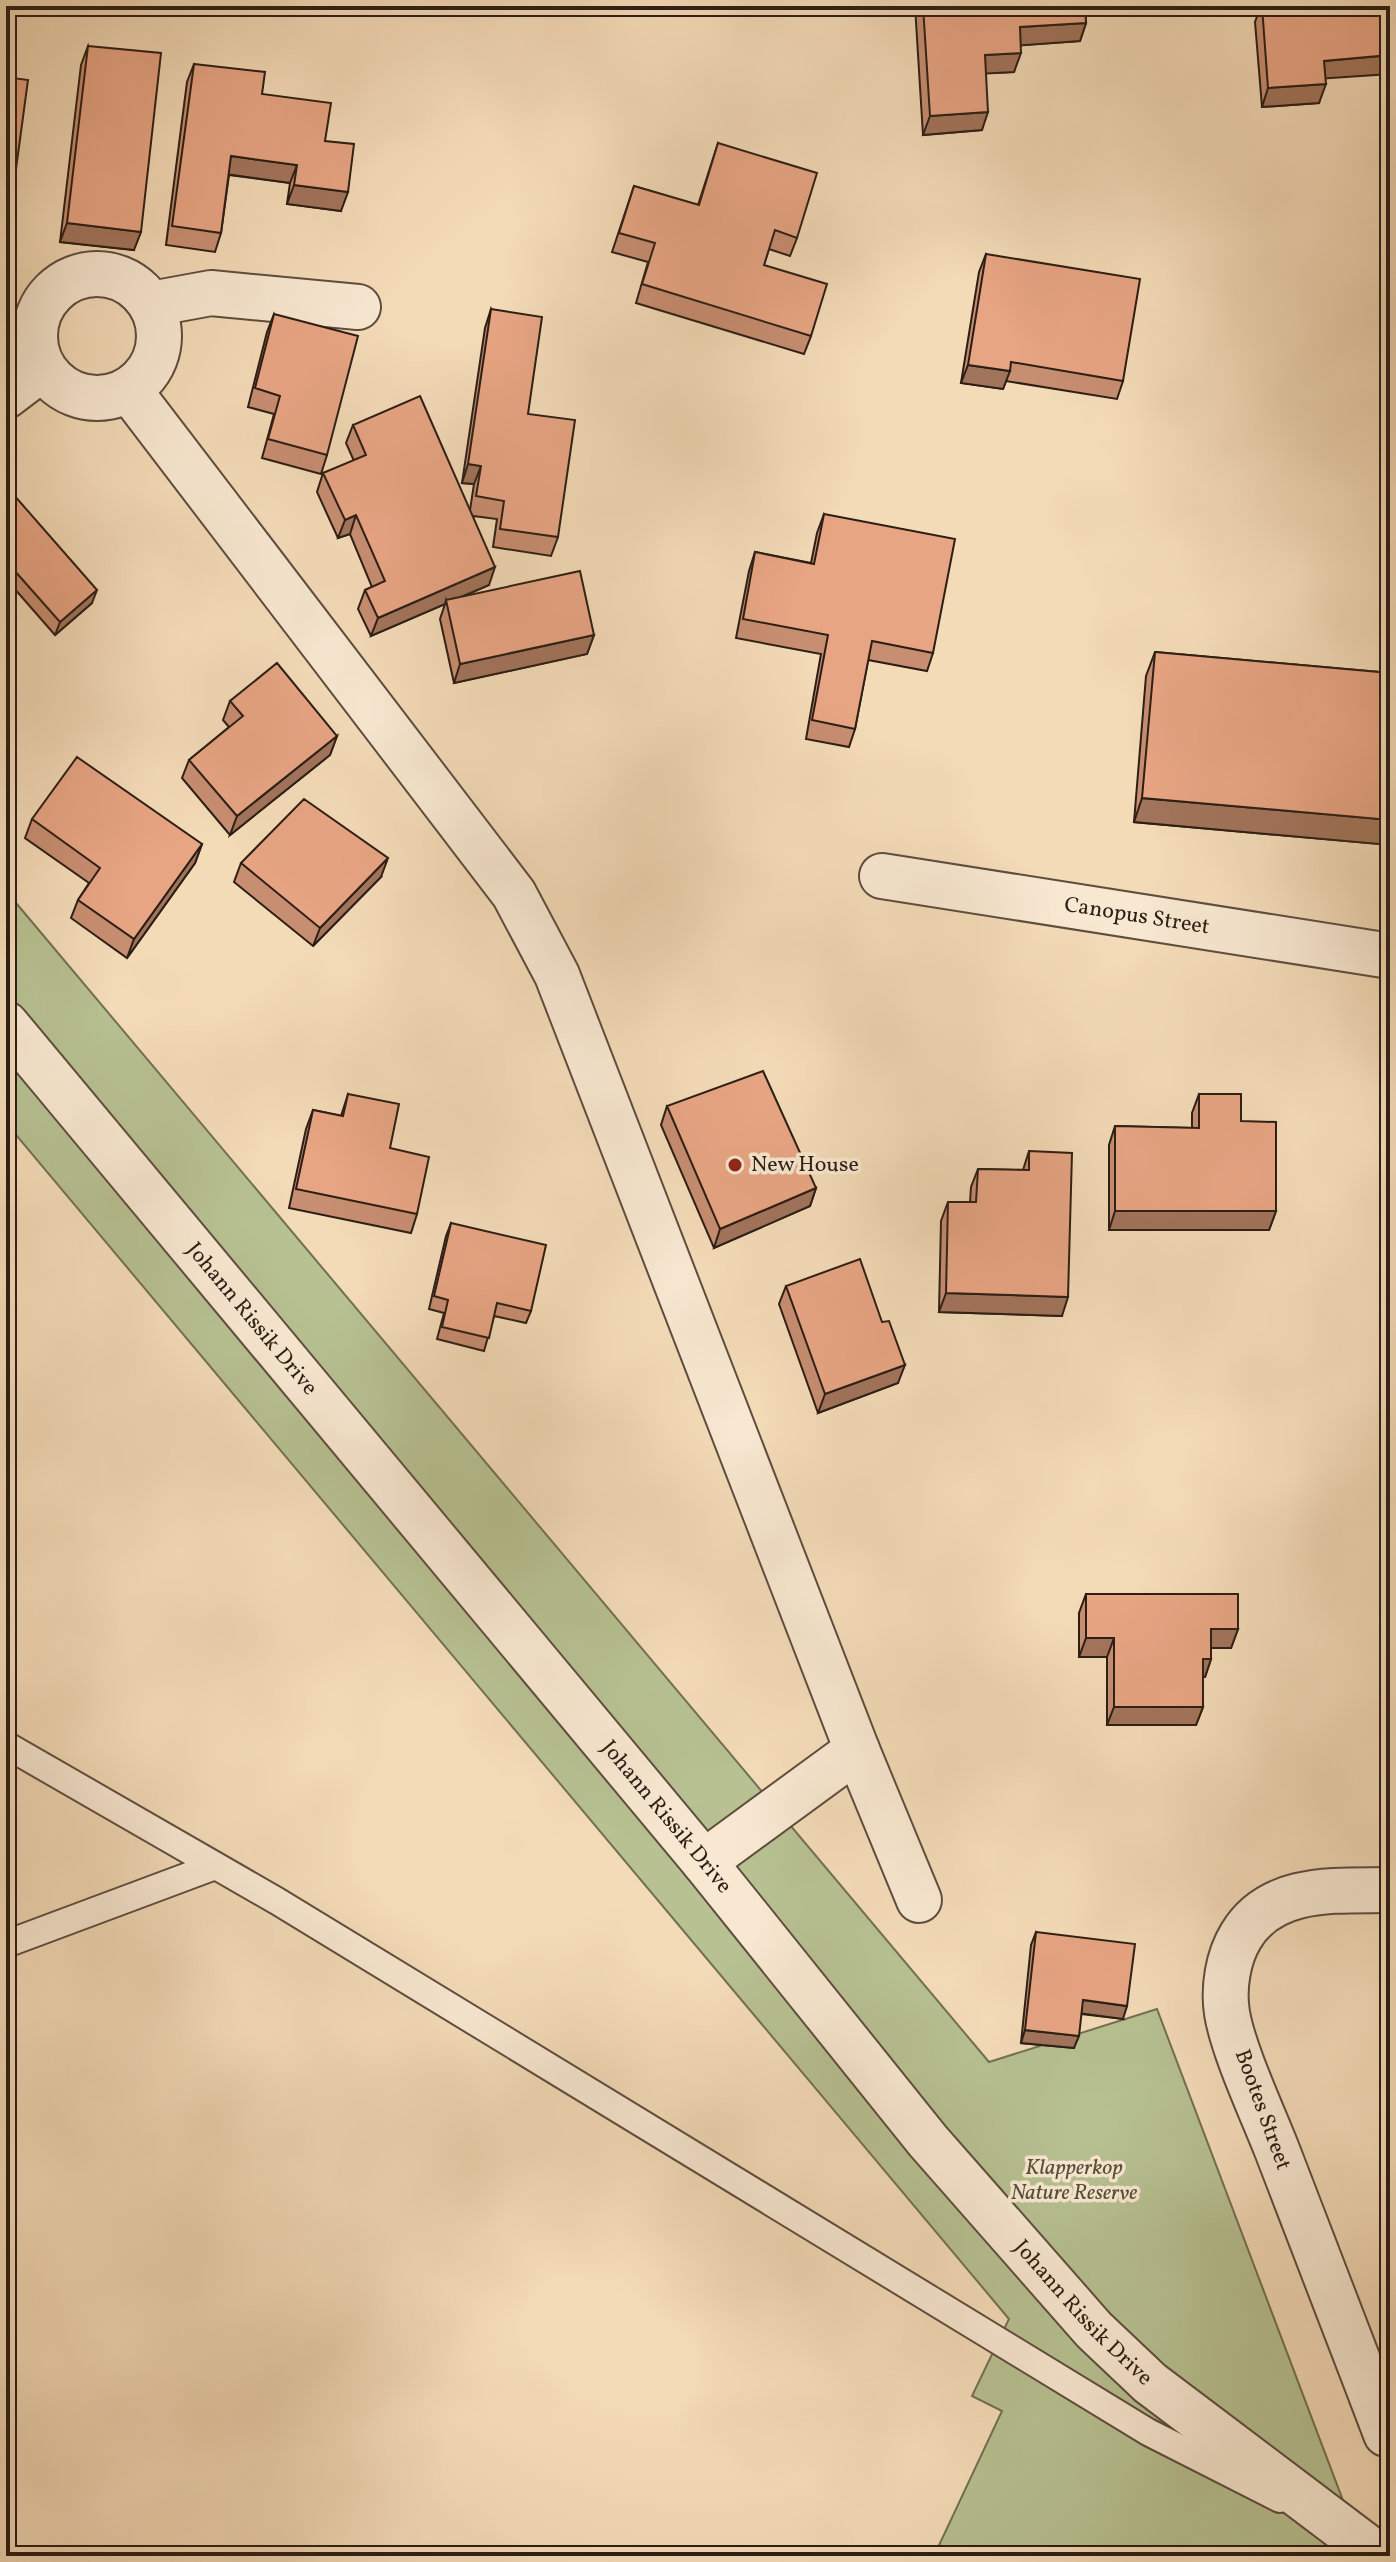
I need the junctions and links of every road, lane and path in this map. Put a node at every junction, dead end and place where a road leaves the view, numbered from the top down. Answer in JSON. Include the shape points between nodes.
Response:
{"nodes":[{"id":1,"x":151,"y":304,"type":"junction"},
{"id":2,"x":358,"y":307,"type":"dead end"},
{"id":3,"x":43,"y":368,"type":"junction"},
{"id":4,"x":129,"y":390,"type":"junction"},
{"id":5,"x":6,"y":396,"type":"edge"},
{"id":6,"x":882,"y":876,"type":"dead end"},
{"id":7,"x":1390,"y":956,"type":"edge"},
{"id":8,"x":6,"y":1024,"type":"edge"},
{"id":9,"x":6,"y":1745,"type":"edge"},
{"id":10,"x":857,"y":1750,"type":"junction"},
{"id":11,"x":704,"y":1862,"type":"junction"},
{"id":12,"x":215,"y":1866,"type":"junction"},
{"id":13,"x":1390,"y":1890,"type":"edge"},
{"id":14,"x":919,"y":1900,"type":"dead end"},
{"id":15,"x":6,"y":1944,"type":"edge"},
{"id":16,"x":1386,"y":2434,"type":"dead end"},
{"id":17,"x":1341,"y":2528,"type":"junction"},
{"id":18,"x":1379,"y":2556,"type":"edge"}],
"edges":[{"from":1,"to":2,"type":"street","via":[[211,293]]},
{"from":1,"to":3,"type":"street","via":[[139,288],[103,273],[64,282],[50,294],[34,330]]},
{"from":1,"to":4,"type":"street","via":[[160,342],[145,378]]},
{"from":3,"to":4,"type":"street","via":[[72,394],[92,399]]},
{"from":3,"to":5,"type":"street"},
{"from":4,"to":10,"type":"street","via":[[490,861],[536,931]]},
{"from":6,"to":7,"type":"street","name":"Canopus Street"},
{"from":8,"to":11,"type":"street","name":"Johann Rissik Drive"},
{"from":9,"to":12,"type":"lane"},
{"from":10,"to":11,"type":"street"},
{"from":10,"to":14,"type":"street"},
{"from":11,"to":17,"type":"street","name":"Johann Rissik Drive","via":[[928,2141],[1094,2330],[1150,2383]]},
{"from":12,"to":15,"type":"lane"},
{"from":12,"to":17,"type":"lane","via":[[1148,2432]]},
{"from":13,"to":16,"type":"street","name":"Bootes Street","via":[[1314,1891],[1269,1908],[1242,1934],[1225,1989],[1227,2015],[1255,2094]]},
{"from":17,"to":18,"type":"street","name":"Johann Rissik Drive"}]}
